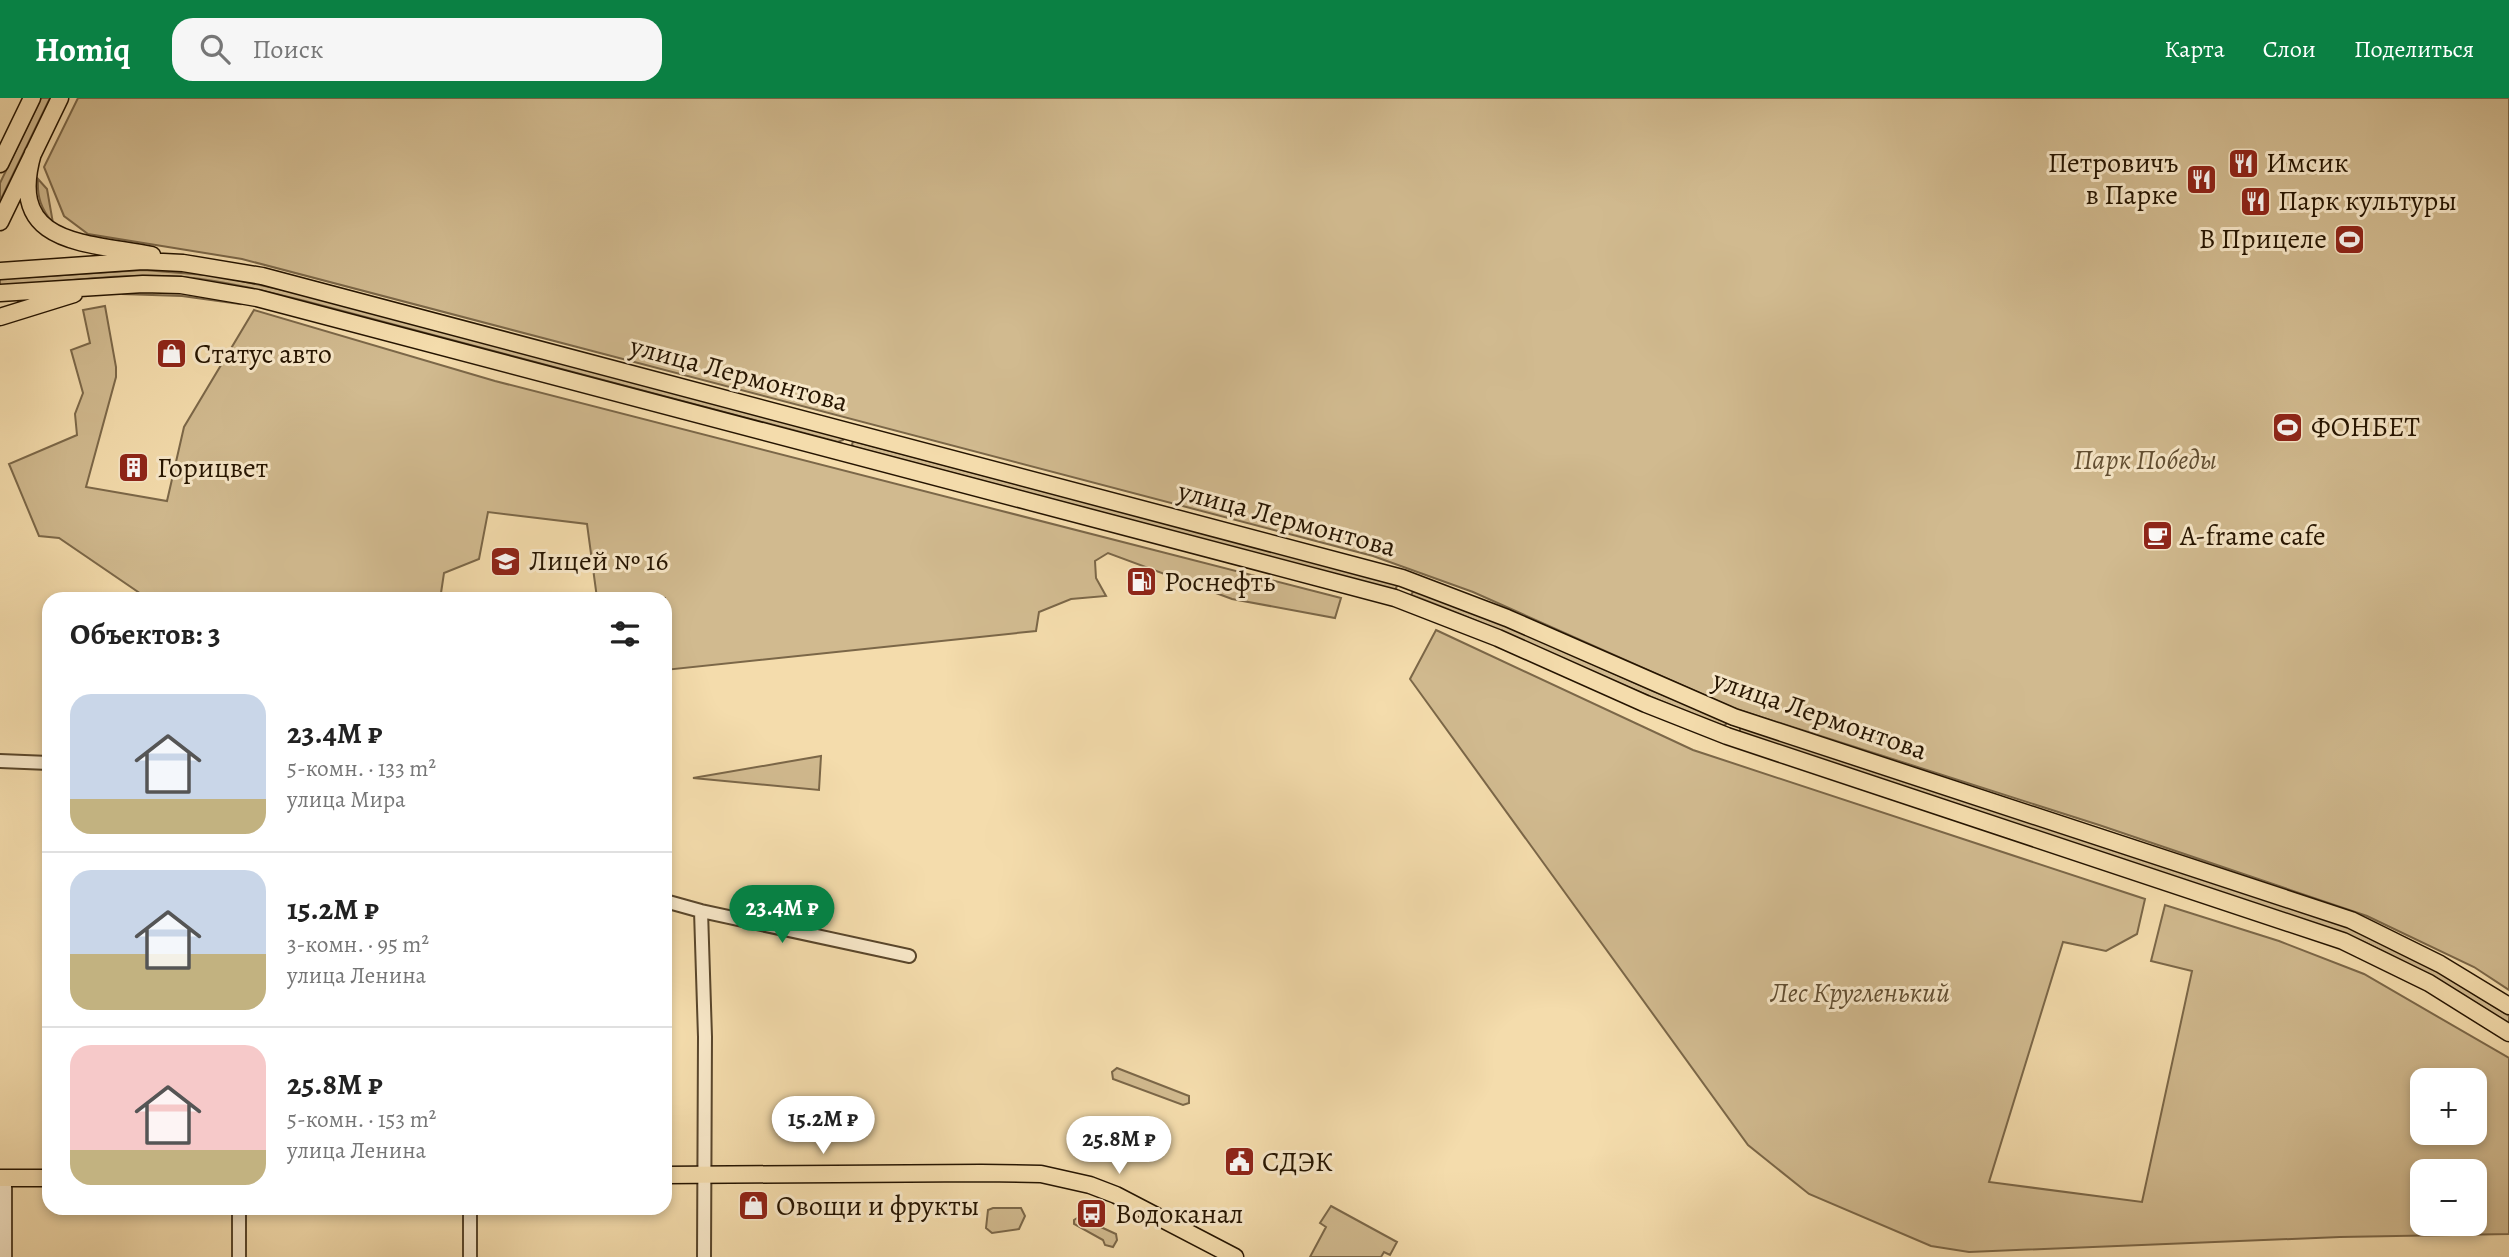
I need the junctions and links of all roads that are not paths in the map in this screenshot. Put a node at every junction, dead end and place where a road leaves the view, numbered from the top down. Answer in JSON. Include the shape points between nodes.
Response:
{"nodes":[{"id":1,"x":32,"y":98,"type":"edge"},
{"id":2,"x":60,"y":98,"type":"edge"},
{"id":3,"x":33,"y":153,"type":"junction"},
{"id":4,"x":0,"y":164,"type":"edge"},
{"id":5,"x":0,"y":222,"type":"edge"},
{"id":6,"x":220,"y":268,"type":"junction"},
{"id":7,"x":0,"y":271,"type":"edge"},
{"id":8,"x":97,"y":286,"type":"junction"},
{"id":9,"x":2,"y":293,"type":"edge"},
{"id":10,"x":0,"y":317,"type":"edge"},
{"id":11,"x":848,"y":431,"type":"junction"},
{"id":12,"x":844,"y":455,"type":"junction"},
{"id":13,"x":1734,"y":717,"type":"junction"},
{"id":14,"x":1727,"y":736,"type":"junction"},
{"id":15,"x":0,"y":761,"type":"edge"},
{"id":16,"x":42,"y":763,"type":"edge"},
{"id":17,"x":672,"y":903,"type":"edge"},
{"id":18,"x":701,"y":911,"type":"junction"},
{"id":19,"x":909,"y":956,"type":"dead end"},
{"id":20,"x":2509,"y":1006,"type":"edge"},
{"id":21,"x":2509,"y":1033,"type":"edge"},
{"id":22,"x":672,"y":1175,"type":"edge"},
{"id":23,"x":704,"y":1175,"type":"junction"},
{"id":24,"x":2,"y":1178,"type":"edge"},
{"id":25,"x":42,"y":1178,"type":"edge"},
{"id":26,"x":239,"y":1215,"type":"edge"},
{"id":27,"x":470,"y":1215,"type":"edge"},
{"id":28,"x":5,"y":1257,"type":"edge"},
{"id":29,"x":239,"y":1257,"type":"edge"},
{"id":30,"x":470,"y":1257,"type":"edge"},
{"id":31,"x":704,"y":1257,"type":"edge"},
{"id":32,"x":1235,"y":1257,"type":"edge"}],
"edges":[{"from":1,"to":4,"type":"main road"},
{"from":2,"to":3,"type":"main road"},
{"from":3,"to":5,"type":"main road"},
{"from":3,"to":6,"type":"main road","via":[[27,201],[39,223],[87,243]]},
{"from":6,"to":7,"type":"main road","name":"улица Лермонтова","via":[[143,261]]},
{"from":6,"to":11,"type":"main road","name":"улица Лермонтова","via":[[308,287]]},
{"from":8,"to":9,"type":"main road","name":"улица Лермонтова"},
{"from":8,"to":10,"type":"main road","name":"улица Лермонтова"},
{"from":8,"to":12,"type":"main road","name":"улица Лермонтова","via":[[181,285],[257,298]]},
{"from":11,"to":12,"type":"main road"},
{"from":11,"to":13,"type":"main road","name":"улица Лермонтова","via":[[1402,578],[1496,613]]},
{"from":12,"to":14,"type":"main road","name":"улица Лермонтова","via":[[1395,598]]},
{"from":13,"to":14,"type":"main road"},
{"from":13,"to":20,"type":"main road","name":"улица Лермонтова","via":[[2351,920],[2440,964]]},
{"from":14,"to":21,"type":"main road","name":"улица Лермонтова","via":[[2343,941],[2429,983]]},
{"from":15,"to":16,"type":"street"},
{"from":17,"to":18,"type":"street"},
{"from":18,"to":19,"type":"street"},
{"from":18,"to":23,"type":"street"},
{"from":22,"to":23,"type":"main road"},
{"from":23,"to":31,"type":"street"},
{"from":23,"to":32,"type":"main road","via":[[1041,1174],[1116,1195]]},
{"from":24,"to":25,"type":"main road"},
{"from":24,"to":28,"type":"street"},
{"from":26,"to":29,"type":"street"},
{"from":27,"to":30,"type":"street"}]}
